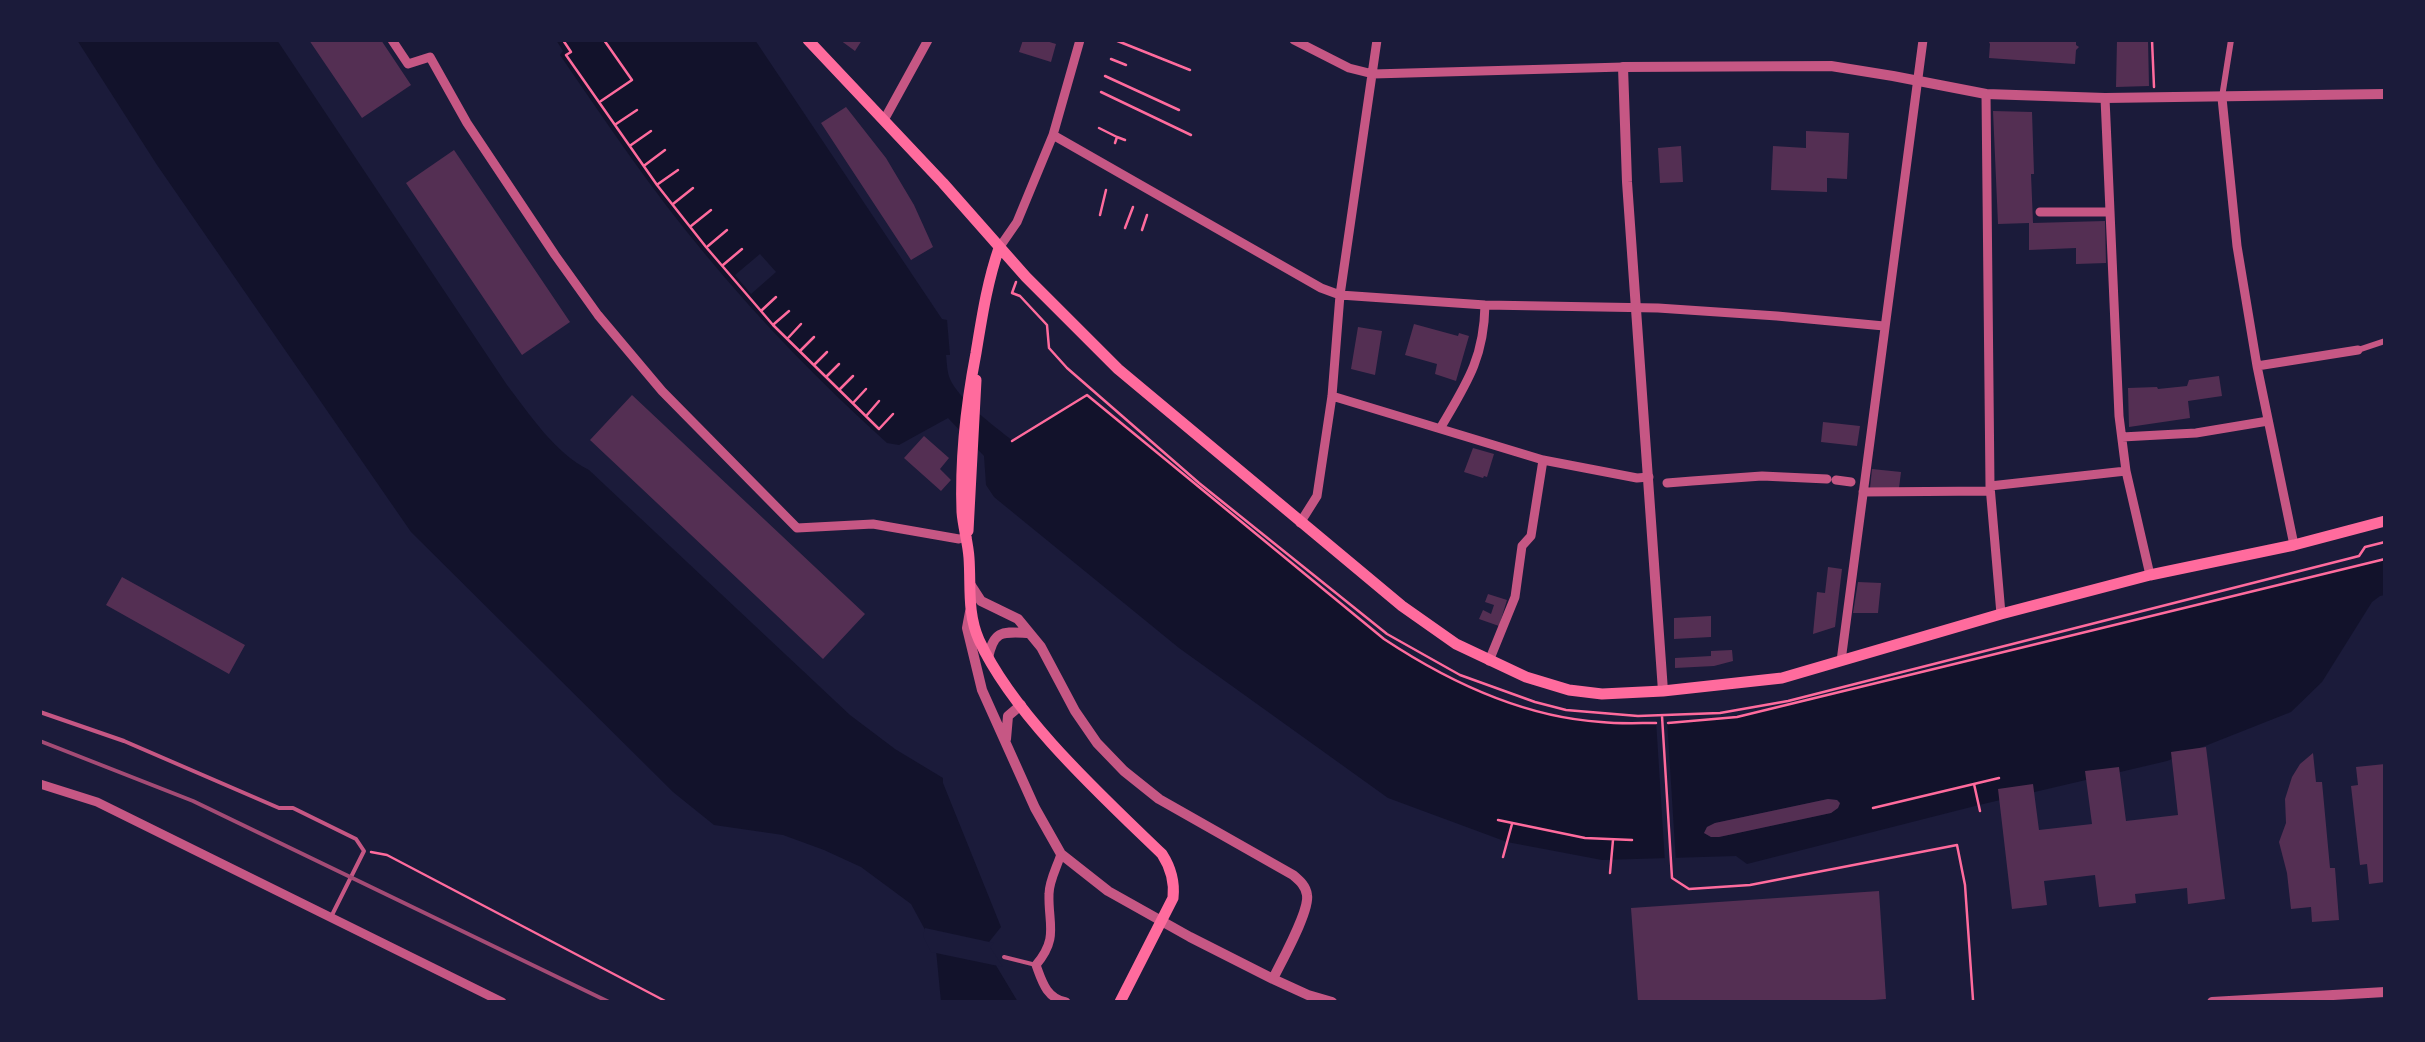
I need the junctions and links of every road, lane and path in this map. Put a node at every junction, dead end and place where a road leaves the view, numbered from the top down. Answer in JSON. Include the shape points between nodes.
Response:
{"nodes":[{"id":1,"x":392,"y":40,"type":"edge"},
{"id":2,"x":563,"y":40,"type":"edge"},
{"id":3,"x":604,"y":40,"type":"edge"},
{"id":4,"x":808,"y":40,"type":"edge"},
{"id":5,"x":928,"y":40,"type":"edge"},
{"id":6,"x":1080,"y":40,"type":"edge"},
{"id":7,"x":1115,"y":40,"type":"edge"},
{"id":8,"x":1294,"y":40,"type":"edge"},
{"id":9,"x":1377,"y":40,"type":"edge"},
{"id":10,"x":1924,"y":40,"type":"edge"},
{"id":11,"x":2152,"y":40,"type":"edge"},
{"id":12,"x":2232,"y":40,"type":"edge"},
{"id":13,"x":1111,"y":60,"type":"dead end"},
{"id":14,"x":1126,"y":65,"type":"dead end"},
{"id":15,"x":1622,"y":66,"type":"junction"},
{"id":16,"x":1190,"y":70,"type":"dead end"},
{"id":17,"x":1372,"y":74,"type":"junction"},
{"id":18,"x":1105,"y":76,"type":"dead end"},
{"id":19,"x":1919,"y":82,"type":"junction"},
{"id":20,"x":1100,"y":92,"type":"dead end"},
{"id":21,"x":1986,"y":94,"type":"junction"},
{"id":22,"x":2385,"y":94,"type":"edge"},
{"id":23,"x":2105,"y":98,"type":"junction"},
{"id":24,"x":2154,"y":98,"type":"junction"},
{"id":25,"x":2222,"y":98,"type":"junction"},
{"id":26,"x":600,"y":102,"type":"junction"},
{"id":27,"x":637,"y":110,"type":"dead end"},
{"id":28,"x":1179,"y":110,"type":"dead end"},
{"id":29,"x":884,"y":120,"type":"junction"},
{"id":30,"x":615,"y":125,"type":"junction"},
{"id":31,"x":1099,"y":128,"type":"dead end"},
{"id":32,"x":652,"y":131,"type":"dead end"},
{"id":33,"x":1052,"y":135,"type":"junction"},
{"id":34,"x":1191,"y":135,"type":"dead end"},
{"id":35,"x":1125,"y":140,"type":"dead end"},
{"id":36,"x":630,"y":146,"type":"junction"},
{"id":37,"x":665,"y":150,"type":"dead end"},
{"id":38,"x":644,"y":166,"type":"junction"},
{"id":39,"x":678,"y":170,"type":"dead end"},
{"id":40,"x":657,"y":185,"type":"junction"},
{"id":41,"x":692,"y":188,"type":"dead end"},
{"id":42,"x":1106,"y":190,"type":"dead end"},
{"id":43,"x":672,"y":204,"type":"junction"},
{"id":44,"x":1133,"y":206,"type":"dead end"},
{"id":45,"x":711,"y":210,"type":"dead end"},
{"id":46,"x":2040,"y":212,"type":"dead end"},
{"id":47,"x":2110,"y":212,"type":"junction"},
{"id":48,"x":1100,"y":214,"type":"dead end"},
{"id":49,"x":1148,"y":214,"type":"dead end"},
{"id":50,"x":690,"y":227,"type":"junction"},
{"id":51,"x":1126,"y":228,"type":"dead end"},
{"id":52,"x":727,"y":230,"type":"dead end"},
{"id":53,"x":1142,"y":230,"type":"dead end"},
{"id":54,"x":706,"y":247,"type":"junction"},
{"id":55,"x":999,"y":248,"type":"junction"},
{"id":56,"x":742,"y":249,"type":"dead end"},
{"id":57,"x":722,"y":266,"type":"junction"},
{"id":58,"x":1020,"y":272,"type":"junction"},
{"id":59,"x":1340,"y":295,"type":"junction"},
{"id":60,"x":776,"y":297,"type":"dead end"},
{"id":61,"x":1485,"y":305,"type":"junction"},
{"id":62,"x":1636,"y":308,"type":"junction"},
{"id":63,"x":789,"y":310,"type":"dead end"},
{"id":64,"x":761,"y":311,"type":"junction"},
{"id":65,"x":801,"y":324,"type":"dead end"},
{"id":66,"x":773,"y":325,"type":"junction"},
{"id":67,"x":1884,"y":326,"type":"junction"},
{"id":68,"x":814,"y":337,"type":"dead end"},
{"id":69,"x":786,"y":339,"type":"junction"},
{"id":70,"x":2385,"y":341,"type":"edge"},
{"id":71,"x":2358,"y":350,"type":"joint"},
{"id":72,"x":799,"y":352,"type":"junction"},
{"id":73,"x":827,"y":352,"type":"dead end"},
{"id":74,"x":839,"y":364,"type":"dead end"},
{"id":75,"x":812,"y":366,"type":"junction"},
{"id":76,"x":2258,"y":366,"type":"junction"},
{"id":77,"x":853,"y":376,"type":"dead end"},
{"id":78,"x":825,"y":378,"type":"junction"},
{"id":79,"x":866,"y":389,"type":"dead end"},
{"id":80,"x":838,"y":391,"type":"junction"},
{"id":81,"x":1332,"y":396,"type":"junction"},
{"id":82,"x":880,"y":401,"type":"dead end"},
{"id":83,"x":852,"y":404,"type":"junction"},
{"id":84,"x":893,"y":414,"type":"dead end"},
{"id":85,"x":866,"y":416,"type":"junction"},
{"id":86,"x":2268,"y":421,"type":"junction"},
{"id":87,"x":1441,"y":428,"type":"junction"},
{"id":88,"x":2122,"y":436,"type":"junction"},
{"id":89,"x":1012,"y":441,"type":"dead end"},
{"id":90,"x":1544,"y":460,"type":"junction"},
{"id":91,"x":2126,"y":472,"type":"junction"},
{"id":92,"x":1649,"y":480,"type":"junction"},
{"id":93,"x":1864,"y":488,"type":"junction"},
{"id":94,"x":1990,"y":488,"type":"junction"},
{"id":95,"x":2385,"y":520,"type":"edge"},
{"id":96,"x":1300,"y":523,"type":"junction"},
{"id":97,"x":967,"y":537,"type":"junction"},
{"id":98,"x":2385,"y":542,"type":"edge"},
{"id":99,"x":2294,"y":545,"type":"junction"},
{"id":100,"x":2385,"y":559,"type":"edge"},
{"id":101,"x":2150,"y":575,"type":"junction"},
{"id":102,"x":969,"y":582,"type":"junction"},
{"id":103,"x":970,"y":612,"type":"junction"},
{"id":104,"x":2001,"y":614,"type":"junction"},
{"id":105,"x":1029,"y":633,"type":"junction"},
{"id":106,"x":988,"y":658,"type":"junction"},
{"id":107,"x":1489,"y":661,"type":"junction"},
{"id":108,"x":1841,"y":661,"type":"junction"},
{"id":109,"x":1663,"y":691,"type":"junction"},
{"id":110,"x":1021,"y":705,"type":"junction"},
{"id":111,"x":40,"y":712,"type":"edge"},
{"id":112,"x":1662,"y":717,"type":"junction"},
{"id":113,"x":1656,"y":723,"type":"dead end"},
{"id":114,"x":1668,"y":723,"type":"dead end"},
{"id":115,"x":1007,"y":745,"type":"junction"},
{"id":116,"x":1998,"y":778,"type":"dead end"},
{"id":117,"x":40,"y":784,"type":"edge"},
{"id":118,"x":1974,"y":784,"type":"junction"},
{"id":119,"x":1873,"y":808,"type":"dead end"},
{"id":120,"x":1980,"y":811,"type":"dead end"},
{"id":121,"x":1498,"y":820,"type":"dead end"},
{"id":122,"x":1512,"y":822,"type":"junction"},
{"id":123,"x":1613,"y":839,"type":"junction"},
{"id":124,"x":1632,"y":840,"type":"dead end"},
{"id":125,"x":362,"y":854,"type":"junction"},
{"id":126,"x":1062,"y":854,"type":"junction"},
{"id":127,"x":1504,"y":857,"type":"dead end"},
{"id":128,"x":1610,"y":874,"type":"dead end"},
{"id":129,"x":331,"y":917,"type":"junction"},
{"id":130,"x":1004,"y":957,"type":"dead end"},
{"id":131,"x":1036,"y":965,"type":"junction"},
{"id":132,"x":1273,"y":980,"type":"junction"},
{"id":133,"x":2385,"y":992,"type":"edge"},
{"id":134,"x":1974,"y":1000,"type":"edge"},
{"id":135,"x":502,"y":1002,"type":"edge"},
{"id":136,"x":667,"y":1002,"type":"edge"},
{"id":137,"x":1066,"y":1002,"type":"edge"},
{"id":138,"x":1120,"y":1002,"type":"edge"},
{"id":139,"x":1332,"y":1002,"type":"edge"},
{"id":140,"x":2212,"y":1002,"type":"edge"}],
"edges":[{"from":1,"to":97,"type":"street","via":[[408,64],[430,58],[555,255],[642,370],[798,528],[873,524]]},
{"from":2,"to":26,"type":"path","via":[[571,52],[566,55]]},
{"from":3,"to":26,"type":"path","via":[[632,80]]},
{"from":4,"to":29,"type":"main road"},
{"from":5,"to":29,"type":"street"},
{"from":6,"to":33,"type":"street"},
{"from":7,"to":16,"type":"path"},
{"from":8,"to":17,"type":"street"},
{"from":9,"to":17,"type":"street"},
{"from":10,"to":19,"type":"street"},
{"from":11,"to":24,"type":"path"},
{"from":12,"to":25,"type":"street"},
{"from":13,"to":14,"type":"path"},
{"from":15,"to":17,"type":"street"},
{"from":15,"to":19,"type":"street","via":[[1831,66]]},
{"from":15,"to":62,"type":"street"},
{"from":17,"to":59,"type":"street"},
{"from":18,"to":28,"type":"path"},
{"from":19,"to":21,"type":"street"},
{"from":19,"to":67,"type":"street"},
{"from":20,"to":34,"type":"path"},
{"from":21,"to":23,"type":"street"},
{"from":21,"to":94,"type":"street"},
{"from":22,"to":25,"type":"street"},
{"from":23,"to":24,"type":"street"},
{"from":23,"to":47,"type":"street"},
{"from":24,"to":25,"type":"street"},
{"from":25,"to":76,"type":"street"},
{"from":26,"to":30,"type":"path"},
{"from":27,"to":30,"type":"path"},
{"from":29,"to":55,"type":"main road"},
{"from":30,"to":36,"type":"path"},
{"from":31,"to":35,"type":"path"},
{"from":32,"to":36,"type":"path"},
{"from":33,"to":55,"type":"street","via":[[1017,222]]},
{"from":33,"to":59,"type":"street"},
{"from":36,"to":38,"type":"path"},
{"from":37,"to":38,"type":"path"},
{"from":38,"to":40,"type":"path"},
{"from":39,"to":40,"type":"path"},
{"from":40,"to":43,"type":"path"},
{"from":41,"to":43,"type":"path"},
{"from":42,"to":48,"type":"path"},
{"from":43,"to":50,"type":"path"},
{"from":44,"to":51,"type":"path"},
{"from":45,"to":50,"type":"path"},
{"from":46,"to":47,"type":"street"},
{"from":47,"to":88,"type":"street"},
{"from":49,"to":53,"type":"path"},
{"from":50,"to":54,"type":"path"},
{"from":52,"to":54,"type":"path"},
{"from":54,"to":57,"type":"path"},
{"from":55,"to":58,"type":"main road"},
{"from":55,"to":97,"type":"main road","via":[[975,356]]},
{"from":56,"to":57,"type":"path"},
{"from":57,"to":64,"type":"path"},
{"from":58,"to":96,"type":"main road","via":[[1118,370]]},
{"from":58,"to":112,"type":"path","via":[[1012,293],[1047,325],[1049,348],[1067,368],[1387,634],[1460,675],[1535,702]]},
{"from":59,"to":61,"type":"street"},
{"from":59,"to":81,"type":"street"},
{"from":60,"to":64,"type":"path"},
{"from":61,"to":62,"type":"street"},
{"from":61,"to":87,"type":"street","via":[[1478,358]]},
{"from":62,"to":67,"type":"street"},
{"from":62,"to":92,"type":"street"},
{"from":63,"to":66,"type":"path"},
{"from":64,"to":66,"type":"path"},
{"from":65,"to":69,"type":"path"},
{"from":66,"to":69,"type":"path"},
{"from":67,"to":93,"type":"street"},
{"from":68,"to":72,"type":"path"},
{"from":69,"to":72,"type":"path"},
{"from":70,"to":71,"type":"street"},
{"from":71,"to":76,"type":"street"},
{"from":72,"to":75,"type":"path"},
{"from":73,"to":75,"type":"path"},
{"from":74,"to":78,"type":"path"},
{"from":75,"to":78,"type":"path"},
{"from":76,"to":86,"type":"street"},
{"from":77,"to":80,"type":"path"},
{"from":78,"to":80,"type":"path"},
{"from":79,"to":83,"type":"path"},
{"from":80,"to":83,"type":"path"},
{"from":81,"to":87,"type":"street"},
{"from":81,"to":96,"type":"street","via":[[1317,496]]},
{"from":82,"to":85,"type":"path"},
{"from":83,"to":85,"type":"path"},
{"from":84,"to":85,"type":"path","via":[[879,429]]},
{"from":86,"to":88,"type":"street"},
{"from":86,"to":99,"type":"street"},
{"from":87,"to":90,"type":"street"},
{"from":88,"to":91,"type":"street"},
{"from":89,"to":113,"type":"path","via":[[1087,395],[1384,640],[1422,664],[1542,711]]},
{"from":90,"to":92,"type":"street"},
{"from":90,"to":107,"type":"street","via":[[1515,597]]},
{"from":91,"to":94,"type":"street"},
{"from":91,"to":101,"type":"street"},
{"from":92,"to":93,"type":"street","via":[[1762,476]]},
{"from":92,"to":109,"type":"street"},
{"from":93,"to":94,"type":"street"},
{"from":93,"to":108,"type":"street"},
{"from":94,"to":104,"type":"street"},
{"from":95,"to":99,"type":"main road"},
{"from":96,"to":107,"type":"main road","via":[[1402,606]]},
{"from":97,"to":102,"type":"main road"},
{"from":98,"to":112,"type":"path","via":[[2365,547],[2359,556],[1788,702]]},
{"from":99,"to":101,"type":"main road"},
{"from":100,"to":114,"type":"path","via":[[1737,717]]},
{"from":101,"to":104,"type":"main road"},
{"from":102,"to":103,"type":"main road"},
{"from":102,"to":105,"type":"street","via":[[982,602],[1018,619]]},
{"from":103,"to":106,"type":"main road"},
{"from":103,"to":115,"type":"street","via":[[967,628],[982,690]]},
{"from":104,"to":108,"type":"main road"},
{"from":105,"to":106,"type":"street","via":[[1000,634]]},
{"from":105,"to":132,"type":"street","via":[[1097,743],[1124,771],[1304,886],[1305,910]]},
{"from":106,"to":110,"type":"main road"},
{"from":107,"to":109,"type":"main road","via":[[1569,690]]},
{"from":108,"to":109,"type":"main road","via":[[1782,678]]},
{"from":110,"to":115,"type":"street","via":[[1008,716]]},
{"from":110,"to":138,"type":"main road","via":[[1168,864],[1174,887],[1169,909]]},
{"from":111,"to":125,"type":"lane","via":[[278,808],[293,808],[356,838]]},
{"from":112,"to":134,"type":"path","via":[[1672,878],[1689,889],[1750,885],[1957,845]]},
{"from":115,"to":126,"type":"street"},
{"from":116,"to":118,"type":"path"},
{"from":117,"to":129,"type":"street","via":[[97,802]]},
{"from":118,"to":119,"type":"path"},
{"from":118,"to":120,"type":"path"},
{"from":121,"to":122,"type":"path"},
{"from":122,"to":123,"type":"path"},
{"from":122,"to":127,"type":"path"},
{"from":123,"to":124,"type":"path"},
{"from":123,"to":128,"type":"path"},
{"from":125,"to":129,"type":"lane"},
{"from":125,"to":136,"type":"path","via":[[387,855]]},
{"from":126,"to":131,"type":"street","via":[[1048,890],[1052,931]]},
{"from":126,"to":132,"type":"street","via":[[1108,891]]},
{"from":129,"to":135,"type":"street"},
{"from":130,"to":131,"type":"lane"},
{"from":131,"to":137,"type":"street","via":[[1046,990]]},
{"from":132,"to":139,"type":"street"},
{"from":133,"to":140,"type":"street"}]}
